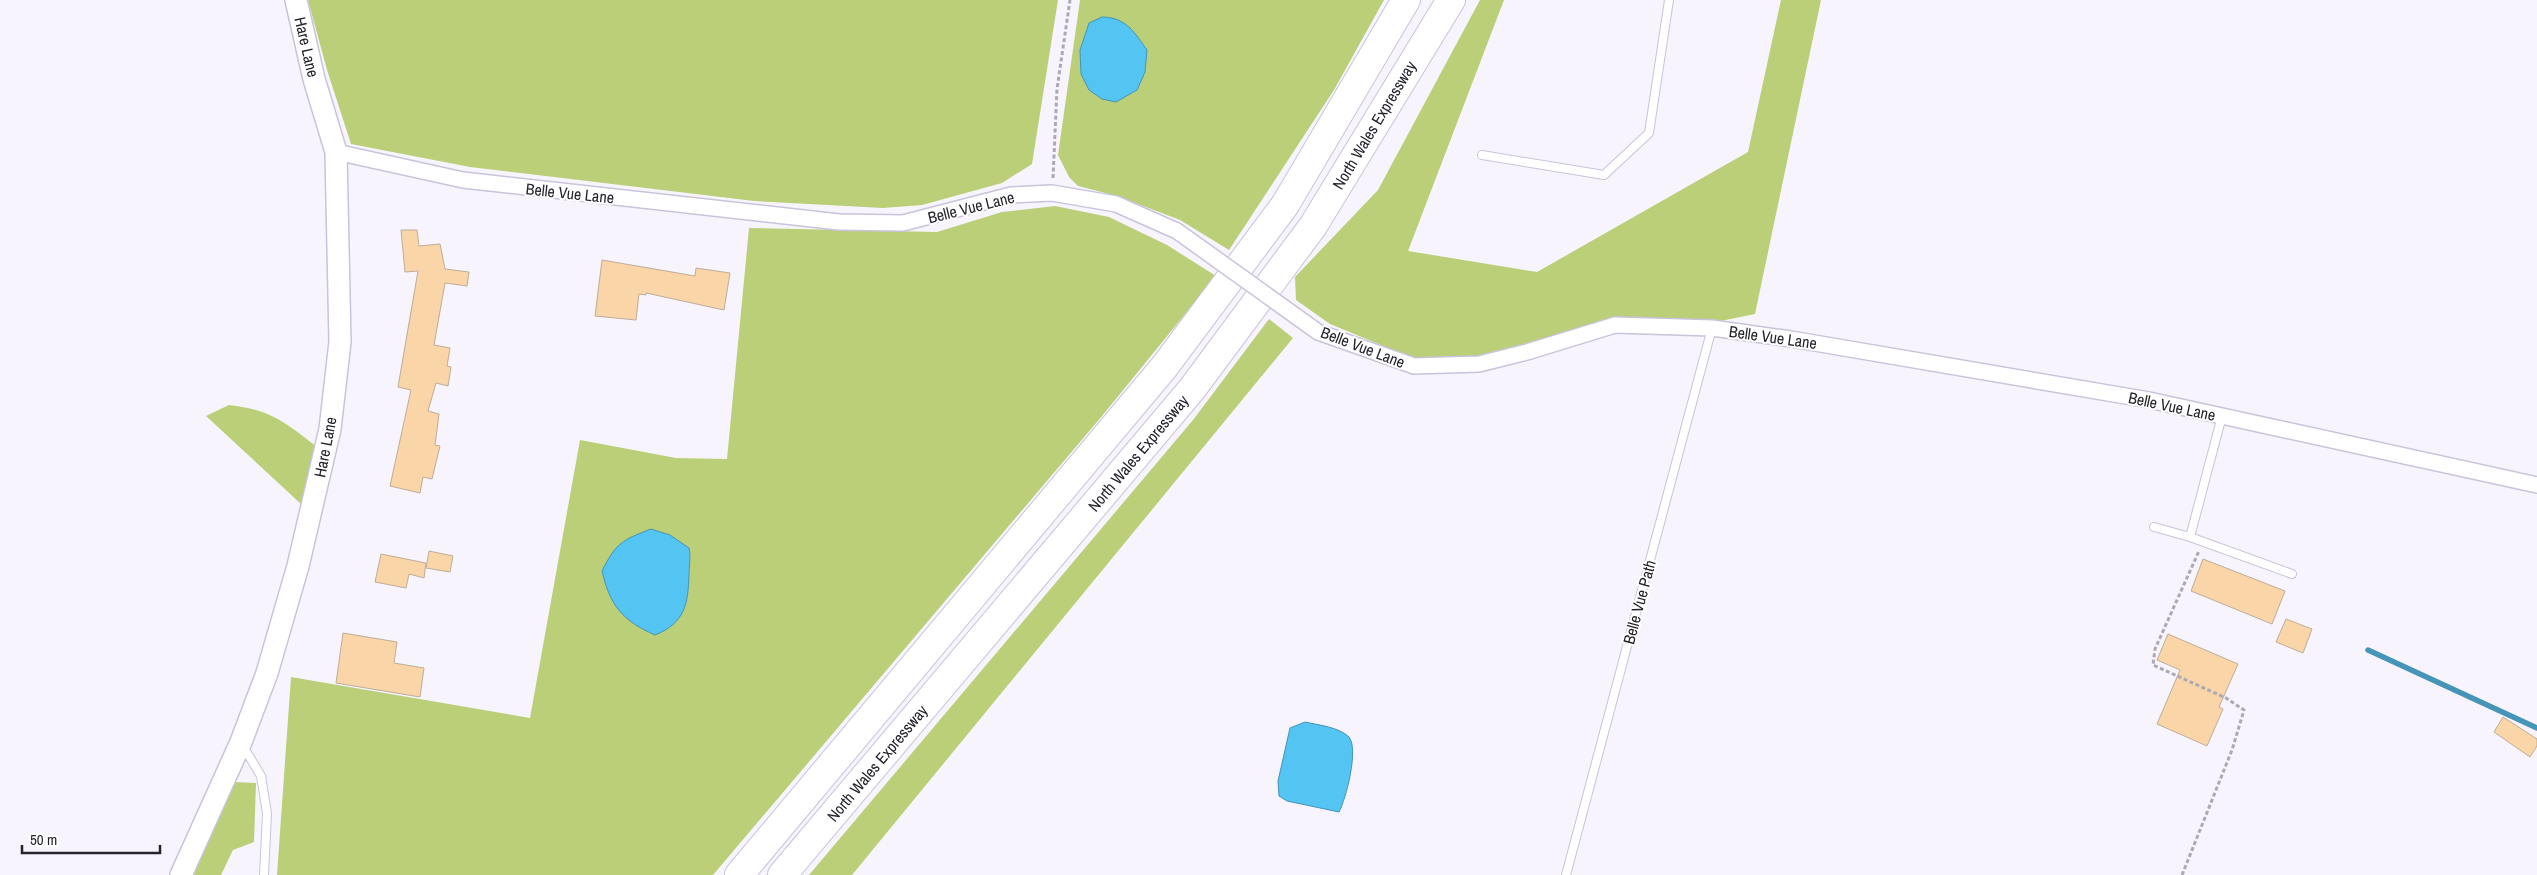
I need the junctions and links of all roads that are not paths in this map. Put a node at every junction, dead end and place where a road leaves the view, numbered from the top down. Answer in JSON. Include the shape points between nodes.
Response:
{"nodes":[{"id":1,"x":296,"y":0,"type":"edge"},
{"id":2,"x":1406,"y":0,"type":"edge"},
{"id":3,"x":1451,"y":0,"type":"edge"},
{"id":4,"x":1669,"y":0,"type":"edge"},
{"id":5,"x":336,"y":152,"type":"junction"},
{"id":6,"x":1482,"y":154,"type":"dead end"},
{"id":7,"x":1712,"y":328,"type":"junction"},
{"id":8,"x":2222,"y":416,"type":"junction"},
{"id":9,"x":2537,"y":485,"type":"edge"},
{"id":10,"x":2154,"y":527,"type":"dead end"},
{"id":11,"x":2190,"y":537,"type":"junction"},
{"id":12,"x":2292,"y":574,"type":"dead end"},
{"id":13,"x":241,"y":742,"type":"junction"},
{"id":14,"x":181,"y":875,"type":"edge"},
{"id":15,"x":264,"y":875,"type":"edge"},
{"id":16,"x":739,"y":875,"type":"edge"},
{"id":17,"x":782,"y":875,"type":"edge"},
{"id":18,"x":1566,"y":875,"type":"edge"}],
"edges":[{"from":1,"to":5,"type":"street","name":"Hare Lane","via":[[314,79]]},
{"from":2,"to":16,"type":"highway","name":"North Wales Expressway","via":[[1285,206],[1165,366]]},
{"from":3,"to":17,"type":"highway","name":"North Wales Expressway","via":[[1313,226],[1192,389]]},
{"from":4,"to":6,"type":"lane","via":[[1649,133],[1604,175]]},
{"from":5,"to":7,"type":"street","name":"Belle Vue Lane","bridge":true,"via":[[462,180],[839,222],[903,223],[1011,194],[1052,193],[1116,204],[1177,231],[1318,332],[1414,366],[1479,364],[1616,325]]},
{"from":5,"to":13,"type":"street","name":"Hare Lane","via":[[340,342],[330,429],[298,566],[267,672]]},
{"from":7,"to":8,"type":"street","name":"Belle Vue Lane","via":[[2130,397]]},
{"from":7,"to":18,"type":"lane","name":"Belle Vue Path"},
{"from":8,"to":9,"type":"street","name":"Belle Vue Lane"},
{"from":8,"to":11,"type":"lane"},
{"from":10,"to":11,"type":"lane"},
{"from":11,"to":12,"type":"lane"},
{"from":13,"to":14,"type":"street","name":"Hare Lane"},
{"from":13,"to":15,"type":"lane","via":[[261,776],[267,813]]}]}
